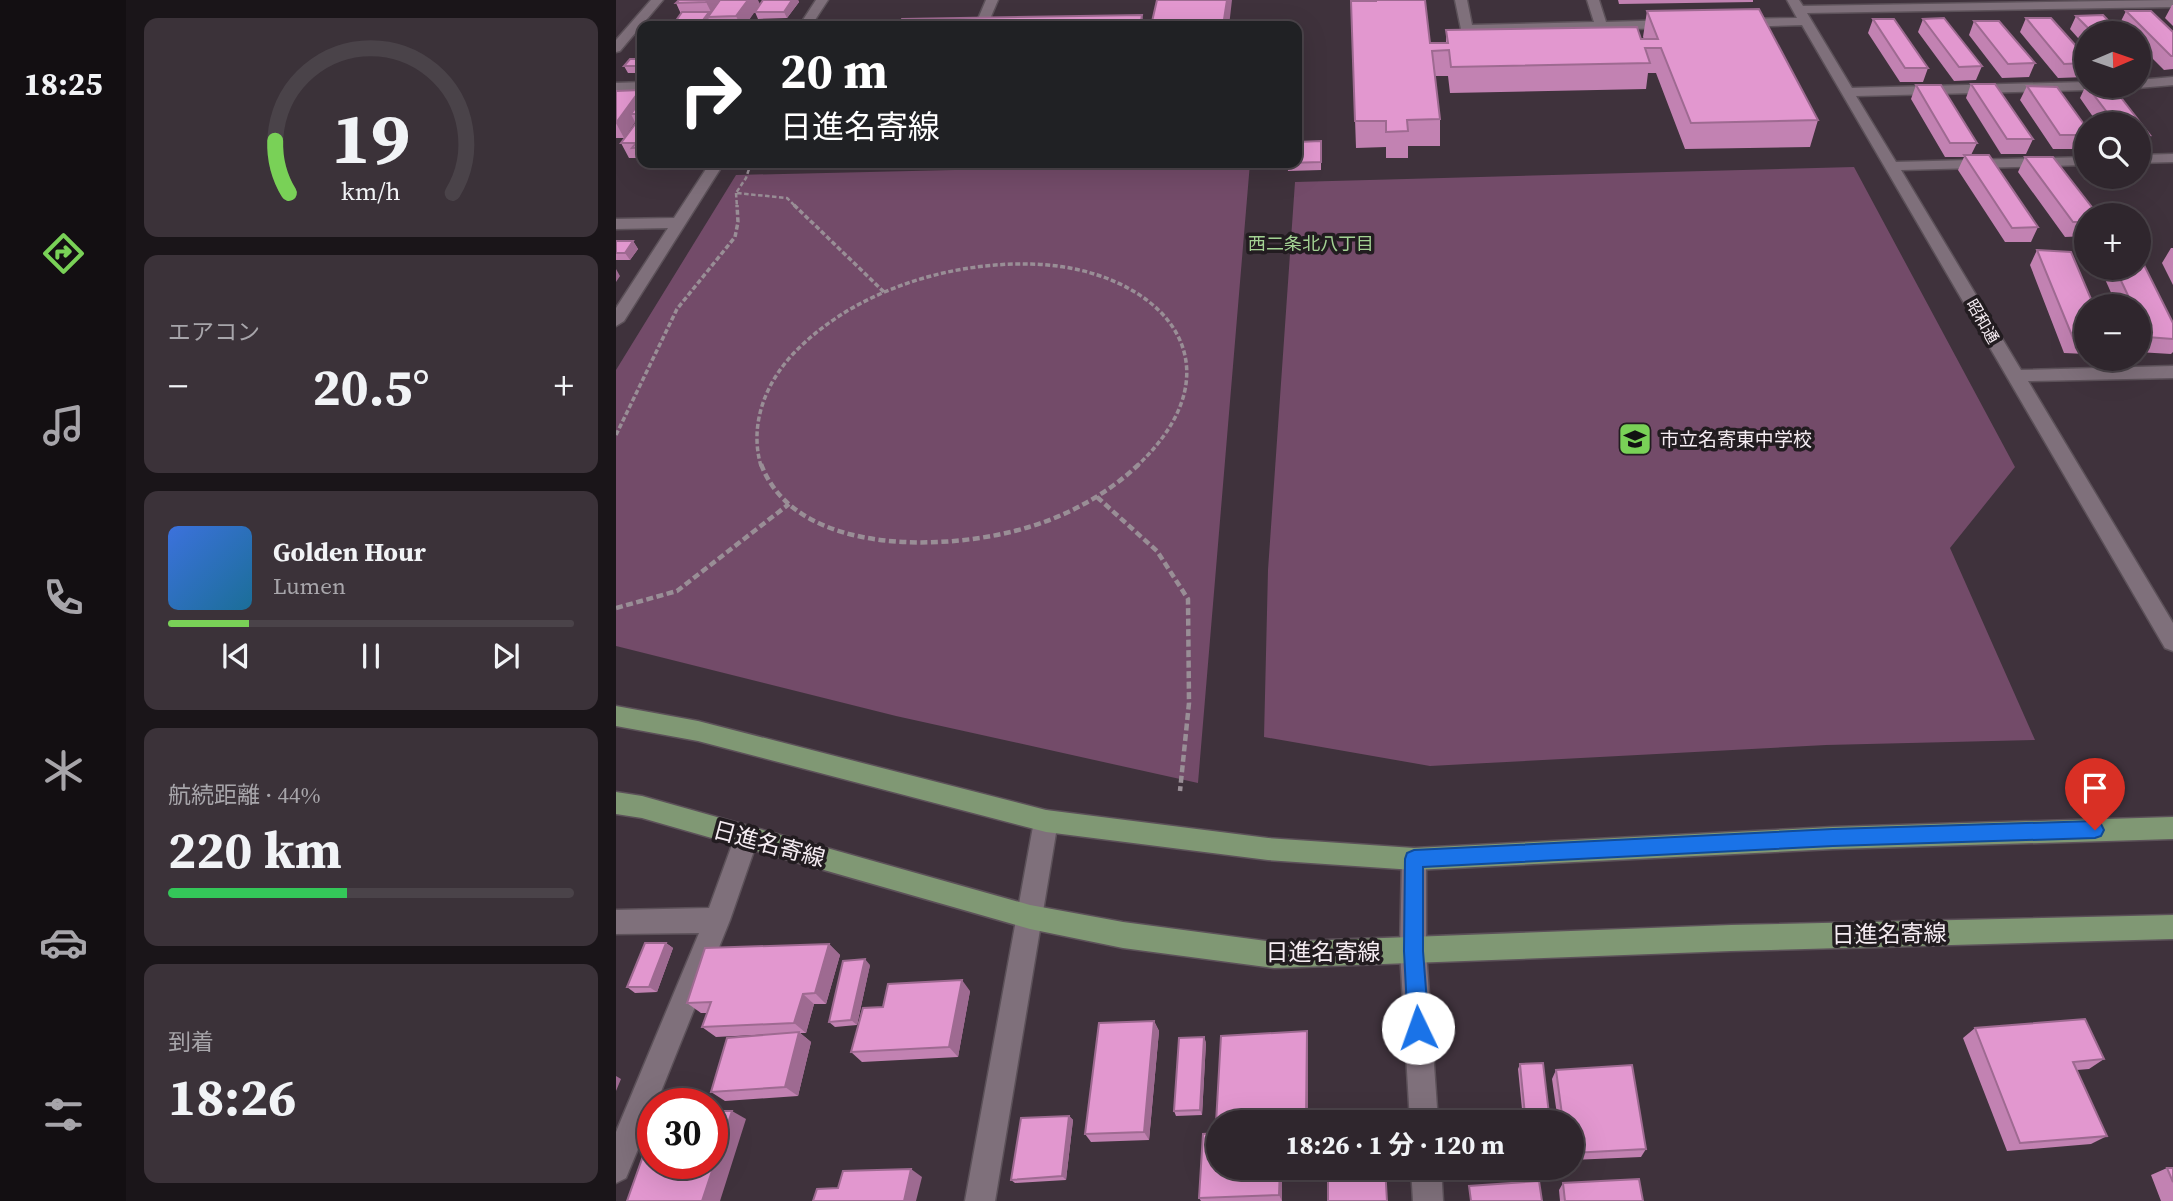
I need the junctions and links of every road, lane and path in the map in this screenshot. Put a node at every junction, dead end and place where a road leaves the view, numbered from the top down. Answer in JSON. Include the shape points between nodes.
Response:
{"nodes":[{"id":1,"x":657,"y":0,"type":"edge"},
{"id":2,"x":822,"y":0,"type":"edge"},
{"id":3,"x":992,"y":0,"type":"edge"},
{"id":4,"x":1461,"y":0,"type":"edge"},
{"id":5,"x":1593,"y":0,"type":"edge"},
{"id":6,"x":2173,"y":3,"type":"edge"},
{"id":7,"x":1799,"y":10,"type":"edge"},
{"id":8,"x":639,"y":21,"type":"edge"},
{"id":9,"x":809,"y":21,"type":"edge"},
{"id":10,"x":983,"y":21,"type":"edge"},
{"id":11,"x":637,"y":23,"type":"edge"},
{"id":12,"x":1721,"y":23,"type":"edge"},
{"id":13,"x":1681,"y":24,"type":"edge"},
{"id":14,"x":1601,"y":26,"type":"junction"},
{"id":15,"x":616,"y":48,"type":"edge"},
{"id":16,"x":2173,"y":81,"type":"edge"},
{"id":17,"x":2151,"y":83,"type":"edge"},
{"id":18,"x":637,"y":86,"type":"edge"},
{"id":19,"x":2074,"y":86,"type":"edge"},
{"id":20,"x":616,"y":87,"type":"edge"},
{"id":21,"x":1849,"y":92,"type":"junction"},
{"id":22,"x":2173,"y":158,"type":"edge"},
{"id":23,"x":2151,"y":159,"type":"edge"},
{"id":24,"x":2074,"y":161,"type":"edge"},
{"id":25,"x":1893,"y":166,"type":"junction"},
{"id":26,"x":714,"y":168,"type":"edge"},
{"id":27,"x":749,"y":168,"type":"edge"},
{"id":28,"x":736,"y":193,"type":"junction"},
{"id":29,"x":678,"y":223,"type":"junction"},
{"id":30,"x":616,"y":224,"type":"edge"},
{"id":31,"x":884,"y":292,"type":"junction"},
{"id":32,"x":616,"y":321,"type":"edge"},
{"id":33,"x":2173,"y":372,"type":"edge"},
{"id":34,"x":2015,"y":376,"type":"junction"},
{"id":35,"x":616,"y":435,"type":"edge"},
{"id":36,"x":1097,"y":497,"type":"junction"},
{"id":37,"x":789,"y":504,"type":"junction"},
{"id":38,"x":616,"y":608,"type":"edge"},
{"id":39,"x":2173,"y":642,"type":"edge"},
{"id":40,"x":616,"y":716,"type":"edge"},
{"id":41,"x":1180,"y":791,"type":"dead end"},
{"id":42,"x":616,"y":803,"type":"edge"},
{"id":43,"x":1046,"y":821,"type":"junction"},
{"id":44,"x":2173,"y":828,"type":"edge"},
{"id":45,"x":747,"y":839,"type":"junction"},
{"id":46,"x":1414,"y":859,"type":"junction"},
{"id":47,"x":1030,"y":917,"type":"junction"},
{"id":48,"x":716,"y":920,"type":"junction"},
{"id":49,"x":616,"y":922,"type":"edge"},
{"id":50,"x":2173,"y":927,"type":"edge"},
{"id":51,"x":1413,"y":951,"type":"junction"},
{"id":52,"x":1423,"y":1110,"type":"edge"},
{"id":53,"x":616,"y":1168,"type":"edge"},
{"id":54,"x":1427,"y":1180,"type":"edge"},
{"id":55,"x":981,"y":1201,"type":"edge"},
{"id":56,"x":1429,"y":1201,"type":"edge"}],
"edges":[{"from":1,"to":8,"type":"street"},
{"from":2,"to":9,"type":"street"},
{"from":3,"to":10,"type":"street"},
{"from":4,"to":14,"type":"street","via":[[1467,29]]},
{"from":5,"to":14,"type":"street"},
{"from":6,"to":7,"type":"street"},
{"from":7,"to":12,"type":"street"},
{"from":7,"to":21,"type":"street","name":"昭和通"},
{"from":11,"to":15,"type":"street"},
{"from":13,"to":14,"type":"street"},
{"from":16,"to":17,"type":"street"},
{"from":18,"to":20,"type":"street"},
{"from":19,"to":21,"type":"street"},
{"from":21,"to":25,"type":"street","name":"昭和通"},
{"from":22,"to":23,"type":"street"},
{"from":24,"to":25,"type":"street"},
{"from":25,"to":34,"type":"street","name":"昭和通"},
{"from":26,"to":29,"type":"street"},
{"from":27,"to":28,"type":"path"},
{"from":28,"to":31,"type":"path","via":[[788,198]]},
{"from":28,"to":35,"type":"path","via":[[735,237],[677,309]]},
{"from":29,"to":30,"type":"street"},
{"from":29,"to":32,"type":"street"},
{"from":31,"to":36,"type":"path","via":[[957,270],[1031,264],[1098,275],[1150,301],[1182,342],[1187,366],[1185,392],[1157,447]]},
{"from":31,"to":37,"type":"path","via":[[841,315],[795,351],[762,402],[756,430],[758,456],[769,481]]},
{"from":33,"to":34,"type":"street"},
{"from":34,"to":39,"type":"street","name":"昭和通"},
{"from":36,"to":37,"type":"path","via":[[1006,534],[906,544],[859,537],[820,523]]},
{"from":36,"to":41,"type":"path","via":[[1157,551],[1188,598],[1189,703]]},
{"from":37,"to":38,"type":"path","via":[[677,591]]},
{"from":40,"to":43,"type":"main road","via":[[698,731]]},
{"from":42,"to":45,"type":"main road","name":"日進名寄線"},
{"from":43,"to":46,"type":"main road","via":[[1268,849]]},
{"from":43,"to":47,"type":"street"},
{"from":44,"to":46,"type":"main road","via":[[1833,838]]},
{"from":45,"to":47,"type":"main road","name":"日進名寄線"},
{"from":45,"to":48,"type":"street"},
{"from":46,"to":51,"type":"street"},
{"from":47,"to":51,"type":"main road","name":"日進名寄線","via":[[1274,955]]},
{"from":47,"to":55,"type":"street"},
{"from":48,"to":49,"type":"street"},
{"from":48,"to":53,"type":"street"},
{"from":50,"to":51,"type":"main road","name":"日進名寄線"},
{"from":51,"to":52,"type":"street"},
{"from":54,"to":56,"type":"street"}]}
